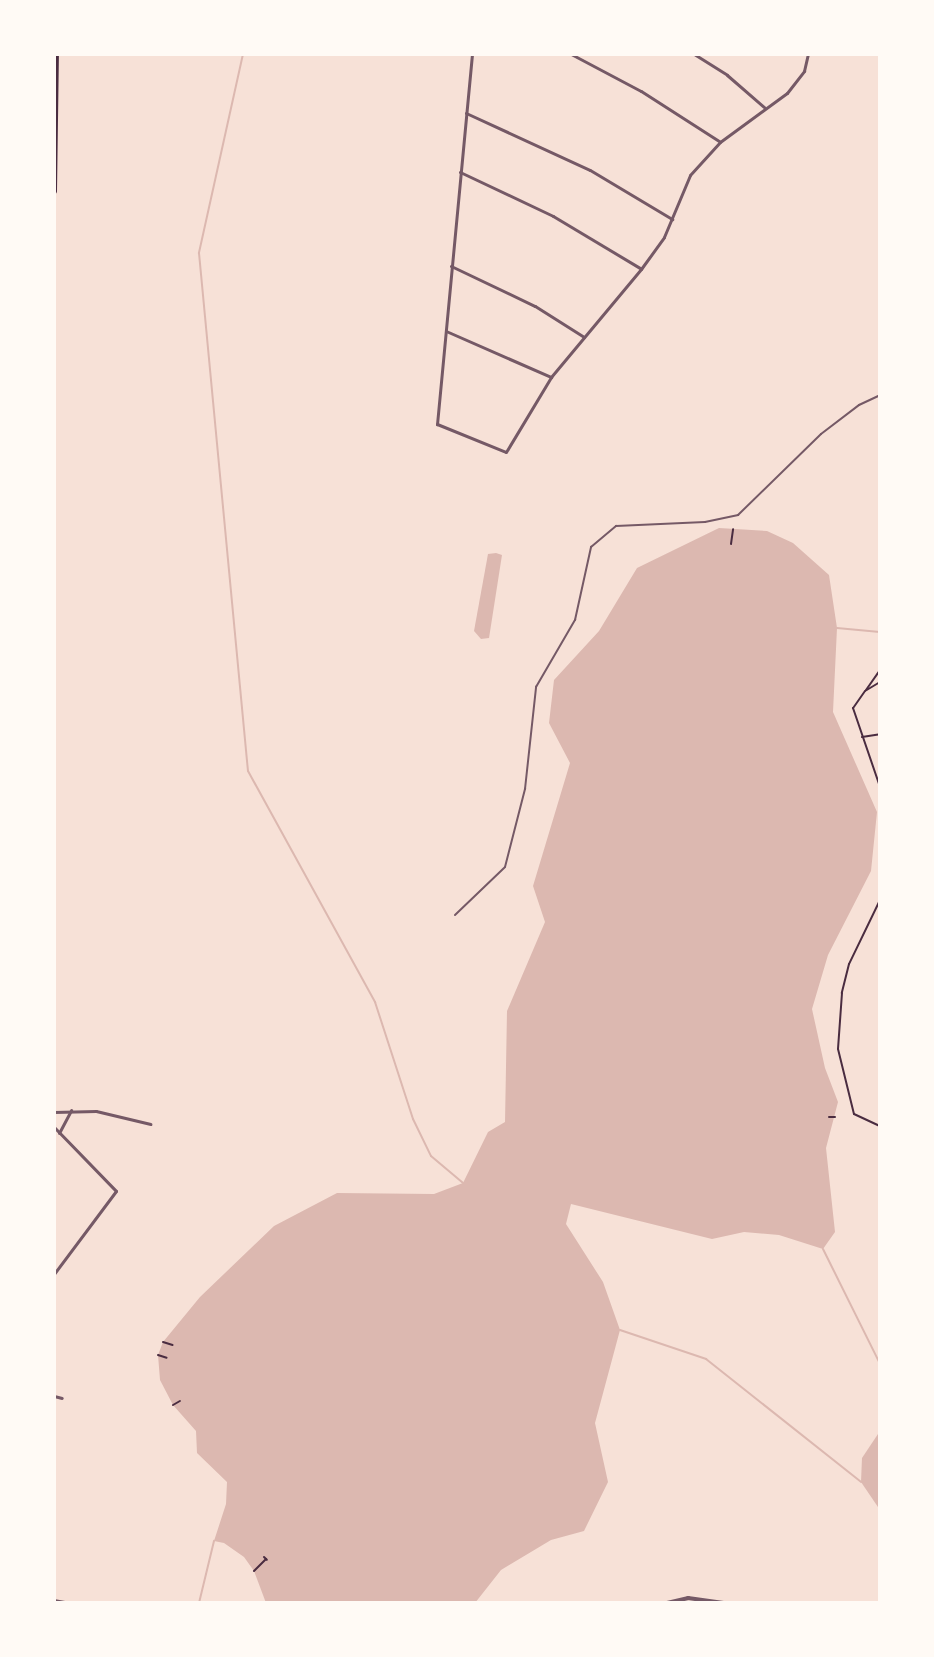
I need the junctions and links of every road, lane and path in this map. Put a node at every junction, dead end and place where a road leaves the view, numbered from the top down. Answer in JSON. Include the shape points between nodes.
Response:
{"nodes":[{"id":1,"x":56,"y":54,"type":"edge"},
{"id":2,"x":472,"y":54,"type":"edge"},
{"id":3,"x":571,"y":54,"type":"edge"},
{"id":4,"x":694,"y":54,"type":"edge"},
{"id":5,"x":808,"y":54,"type":"edge"},
{"id":6,"x":765,"y":108,"type":"junction"},
{"id":7,"x":466,"y":113,"type":"junction"},
{"id":8,"x":720,"y":142,"type":"junction"},
{"id":9,"x":460,"y":172,"type":"junction"},
{"id":10,"x":54,"y":191,"type":"edge"},
{"id":11,"x":672,"y":219,"type":"junction"},
{"id":12,"x":451,"y":266,"type":"junction"},
{"id":13,"x":641,"y":269,"type":"junction"},
{"id":14,"x":446,"y":331,"type":"junction"},
{"id":15,"x":584,"y":337,"type":"junction"},
{"id":16,"x":551,"y":377,"type":"junction"},
{"id":17,"x":880,"y":395,"type":"edge"},
{"id":18,"x":733,"y":529,"type":"dead end"},
{"id":19,"x":731,"y":544,"type":"dead end"},
{"id":20,"x":880,"y":670,"type":"edge"},
{"id":21,"x":880,"y":682,"type":"edge"},
{"id":22,"x":865,"y":691,"type":"junction"},
{"id":23,"x":880,"y":734,"type":"edge"},
{"id":24,"x":861,"y":737,"type":"junction"},
{"id":25,"x":880,"y":787,"type":"edge"},
{"id":26,"x":880,"y":900,"type":"edge"},
{"id":27,"x":455,"y":915,"type":"dead end"},
{"id":28,"x":71,"y":1110,"type":"junction"},
{"id":29,"x":54,"y":1112,"type":"edge"},
{"id":30,"x":829,"y":1117,"type":"dead end"},
{"id":31,"x":835,"y":1117,"type":"dead end"},
{"id":32,"x":150,"y":1124,"type":"dead end"},
{"id":33,"x":880,"y":1126,"type":"edge"},
{"id":34,"x":54,"y":1127,"type":"edge"},
{"id":35,"x":59,"y":1133,"type":"junction"},
{"id":36,"x":54,"y":1274,"type":"edge"},
{"id":37,"x":163,"y":1342,"type":"dead end"},
{"id":38,"x":173,"y":1345,"type":"dead end"},
{"id":39,"x":158,"y":1355,"type":"dead end"},
{"id":40,"x":167,"y":1358,"type":"dead end"},
{"id":41,"x":54,"y":1396,"type":"edge"},
{"id":42,"x":62,"y":1398,"type":"dead end"},
{"id":43,"x":180,"y":1401,"type":"dead end"},
{"id":44,"x":173,"y":1405,"type":"dead end"},
{"id":45,"x":266,"y":1559,"type":"dead end"},
{"id":46,"x":254,"y":1571,"type":"dead end"},
{"id":47,"x":54,"y":1601,"type":"edge"},
{"id":48,"x":65,"y":1603,"type":"edge"},
{"id":49,"x":667,"y":1603,"type":"edge"},
{"id":50,"x":724,"y":1603,"type":"edge"}],
"edges":[{"from":1,"to":10,"type":"highway"},
{"from":2,"to":7,"type":"street"},
{"from":3,"to":8,"type":"street"},
{"from":4,"to":6,"type":"street"},
{"from":5,"to":6,"type":"street","via":[[804,71],[787,93]]},
{"from":6,"to":8,"type":"street"},
{"from":7,"to":9,"type":"street"},
{"from":7,"to":11,"type":"street","via":[[590,170]]},
{"from":8,"to":11,"type":"street","via":[[690,175]]},
{"from":9,"to":12,"type":"street"},
{"from":9,"to":13,"type":"street","via":[[553,216]]},
{"from":11,"to":13,"type":"street"},
{"from":12,"to":14,"type":"street"},
{"from":12,"to":15,"type":"street","via":[[535,306]]},
{"from":13,"to":15,"type":"street"},
{"from":14,"to":16,"type":"street"},
{"from":14,"to":16,"type":"street","via":[[437,424],[506,452]]},
{"from":15,"to":16,"type":"street"},
{"from":17,"to":27,"type":"lane","via":[[821,434],[738,515],[705,522],[616,526],[591,547],[575,620],[536,687],[525,789],[505,867]]},
{"from":18,"to":19,"type":"path"},
{"from":20,"to":22,"type":"path"},
{"from":21,"to":22,"type":"path"},
{"from":22,"to":24,"type":"path","via":[[853,708]]},
{"from":23,"to":24,"type":"path"},
{"from":24,"to":25,"type":"path"},
{"from":26,"to":33,"type":"path","via":[[849,964],[838,1049],[851,1109],[858,1118]]},
{"from":28,"to":29,"type":"street"},
{"from":28,"to":32,"type":"street"},
{"from":28,"to":35,"type":"street"},
{"from":30,"to":31,"type":"path"},
{"from":34,"to":35,"type":"street"},
{"from":35,"to":36,"type":"street","via":[[116,1191]]},
{"from":37,"to":38,"type":"path"},
{"from":39,"to":40,"type":"path"},
{"from":41,"to":42,"type":"street"},
{"from":43,"to":44,"type":"path"},
{"from":45,"to":46,"type":"path"},
{"from":47,"to":48,"type":"street"},
{"from":49,"to":50,"type":"street","via":[[688,1598]]}]}
